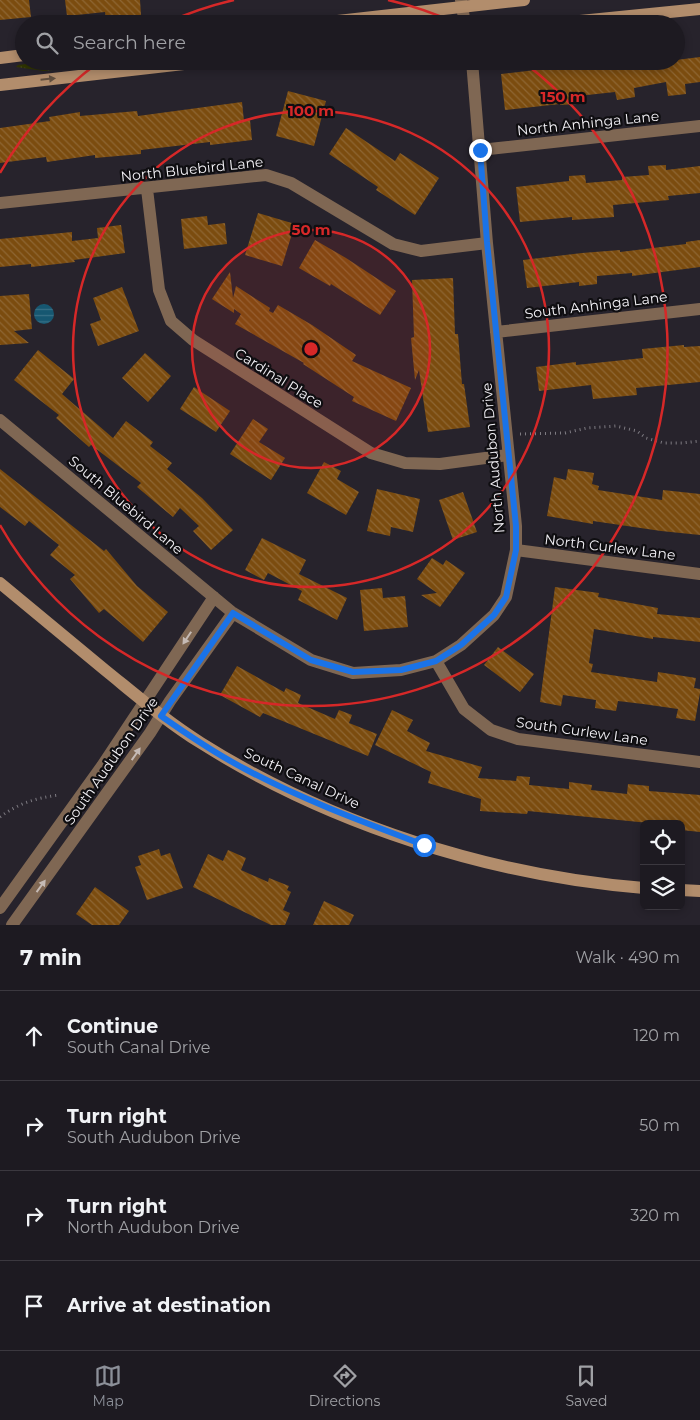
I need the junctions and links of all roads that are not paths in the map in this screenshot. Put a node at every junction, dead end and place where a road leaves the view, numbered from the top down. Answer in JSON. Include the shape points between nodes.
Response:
{"nodes":[{"id":1,"x":524,"y":0,"type":"edge"},
{"id":2,"x":461,"y":3,"type":"edge"},
{"id":3,"x":700,"y":9,"type":"edge"},
{"id":4,"x":375,"y":15,"type":"edge"},
{"id":5,"x":640,"y":15,"type":"edge"},
{"id":6,"x":15,"y":56,"type":"edge"},
{"id":7,"x":0,"y":58,"type":"edge"},
{"id":8,"x":131,"y":70,"type":"edge"},
{"id":9,"x":473,"y":70,"type":"edge"},
{"id":10,"x":0,"y":85,"type":"edge"},
{"id":11,"x":700,"y":126,"type":"edge"},
{"id":12,"x":480,"y":150,"type":"junction"},
{"id":13,"x":147,"y":189,"type":"junction"},
{"id":14,"x":0,"y":203,"type":"edge"},
{"id":15,"x":487,"y":242,"type":"junction"},
{"id":16,"x":700,"y":309,"type":"edge"},
{"id":17,"x":496,"y":332,"type":"junction"},
{"id":18,"x":0,"y":420,"type":"edge"},
{"id":19,"x":508,"y":455,"type":"junction"},
{"id":20,"x":516,"y":550,"type":"junction"},
{"id":21,"x":700,"y":574,"type":"edge"},
{"id":22,"x":0,"y":583,"type":"edge"},
{"id":23,"x":214,"y":597,"type":"junction"},
{"id":24,"x":233,"y":613,"type":"junction"},
{"id":25,"x":436,"y":661,"type":"junction"},
{"id":26,"x":145,"y":702,"type":"junction"},
{"id":27,"x":161,"y":716,"type":"junction"},
{"id":28,"x":700,"y":762,"type":"edge"},
{"id":29,"x":640,"y":887,"type":"edge"},
{"id":30,"x":685,"y":890,"type":"edge"},
{"id":31,"x":700,"y":891,"type":"edge"},
{"id":32,"x":0,"y":908,"type":"edge"},
{"id":33,"x":12,"y":925,"type":"edge"}],
"edges":[{"from":1,"to":2,"type":"street"},
{"from":2,"to":4,"type":"street"},
{"from":3,"to":5,"type":"street"},
{"from":6,"to":7,"type":"street"},
{"from":10,"to":8,"type":"street","one_way":true},
{"from":9,"to":12,"type":"street","name":"North Audubon Drive"},
{"from":11,"to":12,"type":"street","name":"North Anhinga Lane"},
{"from":12,"to":15,"type":"street","name":"North Audubon Drive"},
{"from":13,"to":14,"type":"street","name":"North Bluebird Lane"},
{"from":13,"to":15,"type":"street","name":"North Bluebird Lane","via":[[266,175],[291,183],[393,244],[421,251]]},
{"from":13,"to":19,"type":"street","name":"Cardinal Place","via":[[159,290],[171,321],[193,340],[371,453],[405,463],[440,464]]},
{"from":15,"to":17,"type":"street","name":"North Audubon Drive"},
{"from":16,"to":17,"type":"street","name":"South Anhinga Lane"},
{"from":17,"to":19,"type":"street","name":"North Audubon Drive"},
{"from":18,"to":23,"type":"street","name":"South Bluebird Lane"},
{"from":19,"to":20,"type":"street","name":"North Audubon Drive"},
{"from":20,"to":21,"type":"street","name":"North Curlew Lane"},
{"from":20,"to":25,"type":"street","name":"North Audubon Drive","via":[[506,597],[494,615],[461,645]]},
{"from":22,"to":26,"type":"street","name":"South Canal Drive"},
{"from":23,"to":24,"type":"street","name":"South Bluebird Lane"},
{"from":23,"to":26,"type":"street","name":"South Audubon Drive","one_way":true},
{"from":24,"to":25,"type":"street","name":"North Audubon Drive","via":[[311,660],[353,672],[401,670]]},
{"from":24,"to":27,"type":"street","name":"South Audubon Drive"},
{"from":25,"to":28,"type":"street","name":"South Curlew Lane","via":[[464,709],[491,730],[518,739]]},
{"from":26,"to":27,"type":"street","name":"South Canal Drive"},
{"from":26,"to":32,"type":"street","name":"South Audubon Drive"},
{"from":27,"to":29,"type":"street","name":"South Canal Drive","via":[[244,769],[304,798],[424,845],[543,875]]},
{"from":33,"to":27,"type":"street","name":"South Audubon Drive","one_way":true},
{"from":30,"to":31,"type":"street"}]}
